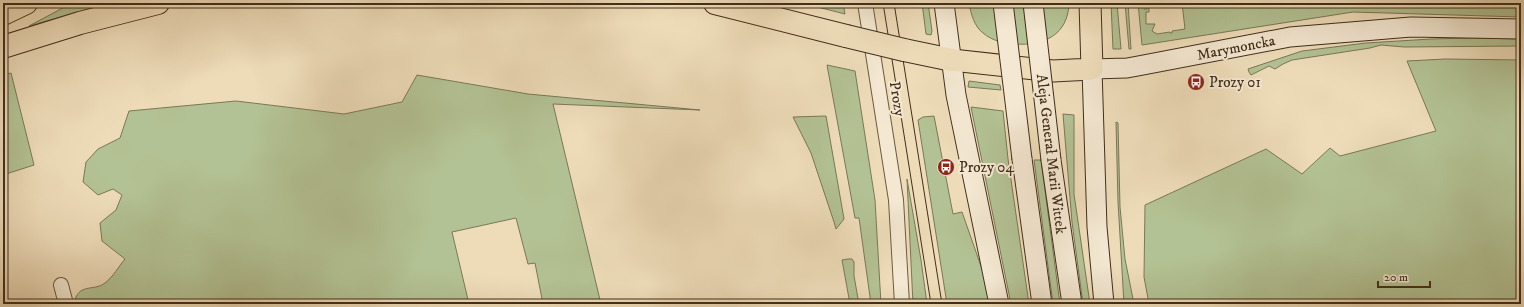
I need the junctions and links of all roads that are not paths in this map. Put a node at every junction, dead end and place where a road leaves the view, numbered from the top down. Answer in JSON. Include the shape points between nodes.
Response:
{"nodes":[{"id":1,"x":26,"y":3,"type":"edge"},
{"id":2,"x":158,"y":3,"type":"edge"},
{"id":3,"x":715,"y":3,"type":"edge"},
{"id":4,"x":865,"y":3,"type":"edge"},
{"id":5,"x":944,"y":3,"type":"edge"},
{"id":6,"x":1003,"y":3,"type":"edge"},
{"id":7,"x":1032,"y":3,"type":"edge"},
{"id":8,"x":1090,"y":3,"type":"edge"},
{"id":9,"x":3,"y":14,"type":"edge"},
{"id":10,"x":1521,"y":30,"type":"edge"},
{"id":11,"x":3,"y":47,"type":"edge"},
{"id":12,"x":952,"y":60,"type":"junction"},
{"id":13,"x":1092,"y":69,"type":"junction"},
{"id":14,"x":61,"y":285,"type":"dead end"},
{"id":15,"x":66,"y":304,"type":"edge"},
{"id":16,"x":902,"y":304,"type":"edge"},
{"id":17,"x":999,"y":304,"type":"edge"},
{"id":18,"x":1042,"y":304,"type":"edge"},
{"id":19,"x":1072,"y":304,"type":"edge"},
{"id":20,"x":1104,"y":304,"type":"edge"}],
"edges":[{"from":1,"to":9,"type":"highway"},
{"from":2,"to":11,"type":"highway"},
{"from":3,"to":12,"type":"highway","bridge":true},
{"from":4,"to":16,"type":"street","name":"Prozy","via":[[896,200]]},
{"from":5,"to":12,"type":"main road"},
{"from":6,"to":18,"type":"main road","name":"Aleja Generał Marii Wittek","bridge":true},
{"from":7,"to":19,"type":"main road","name":"Aleja Generał Marii Wittek","bridge":true},
{"from":8,"to":13,"type":"main road"},
{"from":10,"to":13,"type":"main road","name":"Marymoncka","via":[[1411,27],[1290,37],[1127,68]]},
{"from":12,"to":13,"type":"main road","name":"Marymoncka","via":[[1053,71]]},
{"from":12,"to":17,"type":"main road","via":[[958,104]]},
{"from":13,"to":20,"type":"main road","via":[[1097,227]]},
{"from":14,"to":15,"type":"street"}]}
